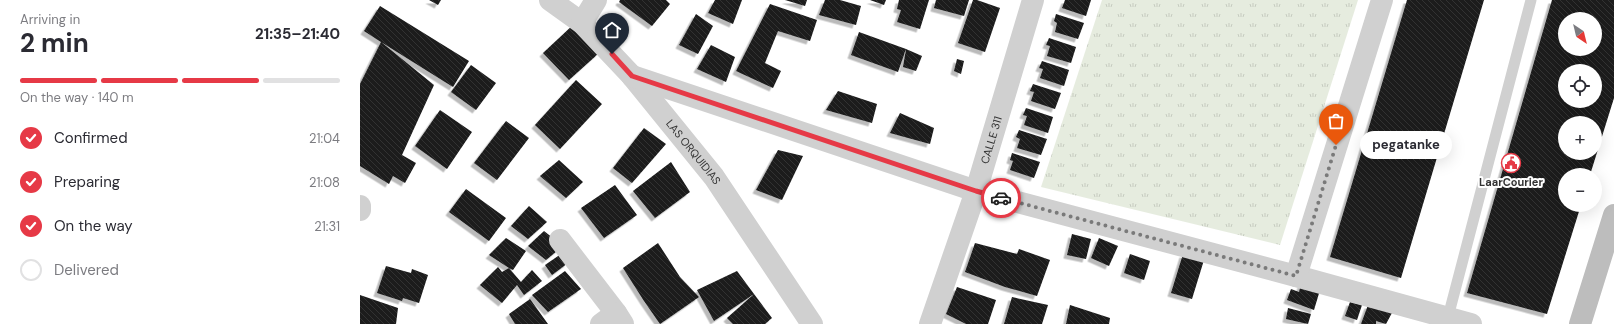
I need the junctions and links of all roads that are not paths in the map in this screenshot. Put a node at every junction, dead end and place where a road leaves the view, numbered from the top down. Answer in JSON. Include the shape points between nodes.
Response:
{"nodes":[{"id":1,"x":550,"y":0,"type":"edge"},
{"id":2,"x":596,"y":0,"type":"edge"},
{"id":3,"x":1032,"y":0,"type":"edge"},
{"id":4,"x":1382,"y":0,"type":"edge"},
{"id":5,"x":1531,"y":0,"type":"edge"},
{"id":6,"x":582,"y":23,"type":"junction"},
{"id":7,"x":632,"y":76,"type":"junction"},
{"id":8,"x":976,"y":191,"type":"junction"},
{"id":9,"x":1614,"y":218,"type":"edge"},
{"id":10,"x":560,"y":240,"type":"dead end"},
{"id":11,"x":1296,"y":276,"type":"junction"},
{"id":12,"x":1448,"y":317,"type":"junction"},
{"id":13,"x":613,"y":320,"type":"edge"},
{"id":14,"x":812,"y":324,"type":"edge"},
{"id":15,"x":930,"y":324,"type":"edge"},
{"id":16,"x":1471,"y":324,"type":"edge"},
{"id":17,"x":1580,"y":324,"type":"edge"}],
"edges":[{"from":1,"to":6,"type":"street","name":"LAS ORQUIDIAS"},
{"from":2,"to":6,"type":"street"},
{"from":3,"to":8,"type":"street","name":"CALLE 311"},
{"from":4,"to":11,"type":"street"},
{"from":5,"to":12,"type":"lane"},
{"from":6,"to":7,"type":"street","name":"LAS ORQUIDIAS"},
{"from":7,"to":8,"type":"street"},
{"from":7,"to":14,"type":"street","name":"LAS ORQUIDIAS","via":[[714,177]]},
{"from":8,"to":11,"type":"street"},
{"from":8,"to":15,"type":"street","name":"CALLE 311"},
{"from":9,"to":17,"type":"street"},
{"from":10,"to":13,"type":"street"},
{"from":11,"to":12,"type":"street"},
{"from":12,"to":16,"type":"street"}]}
